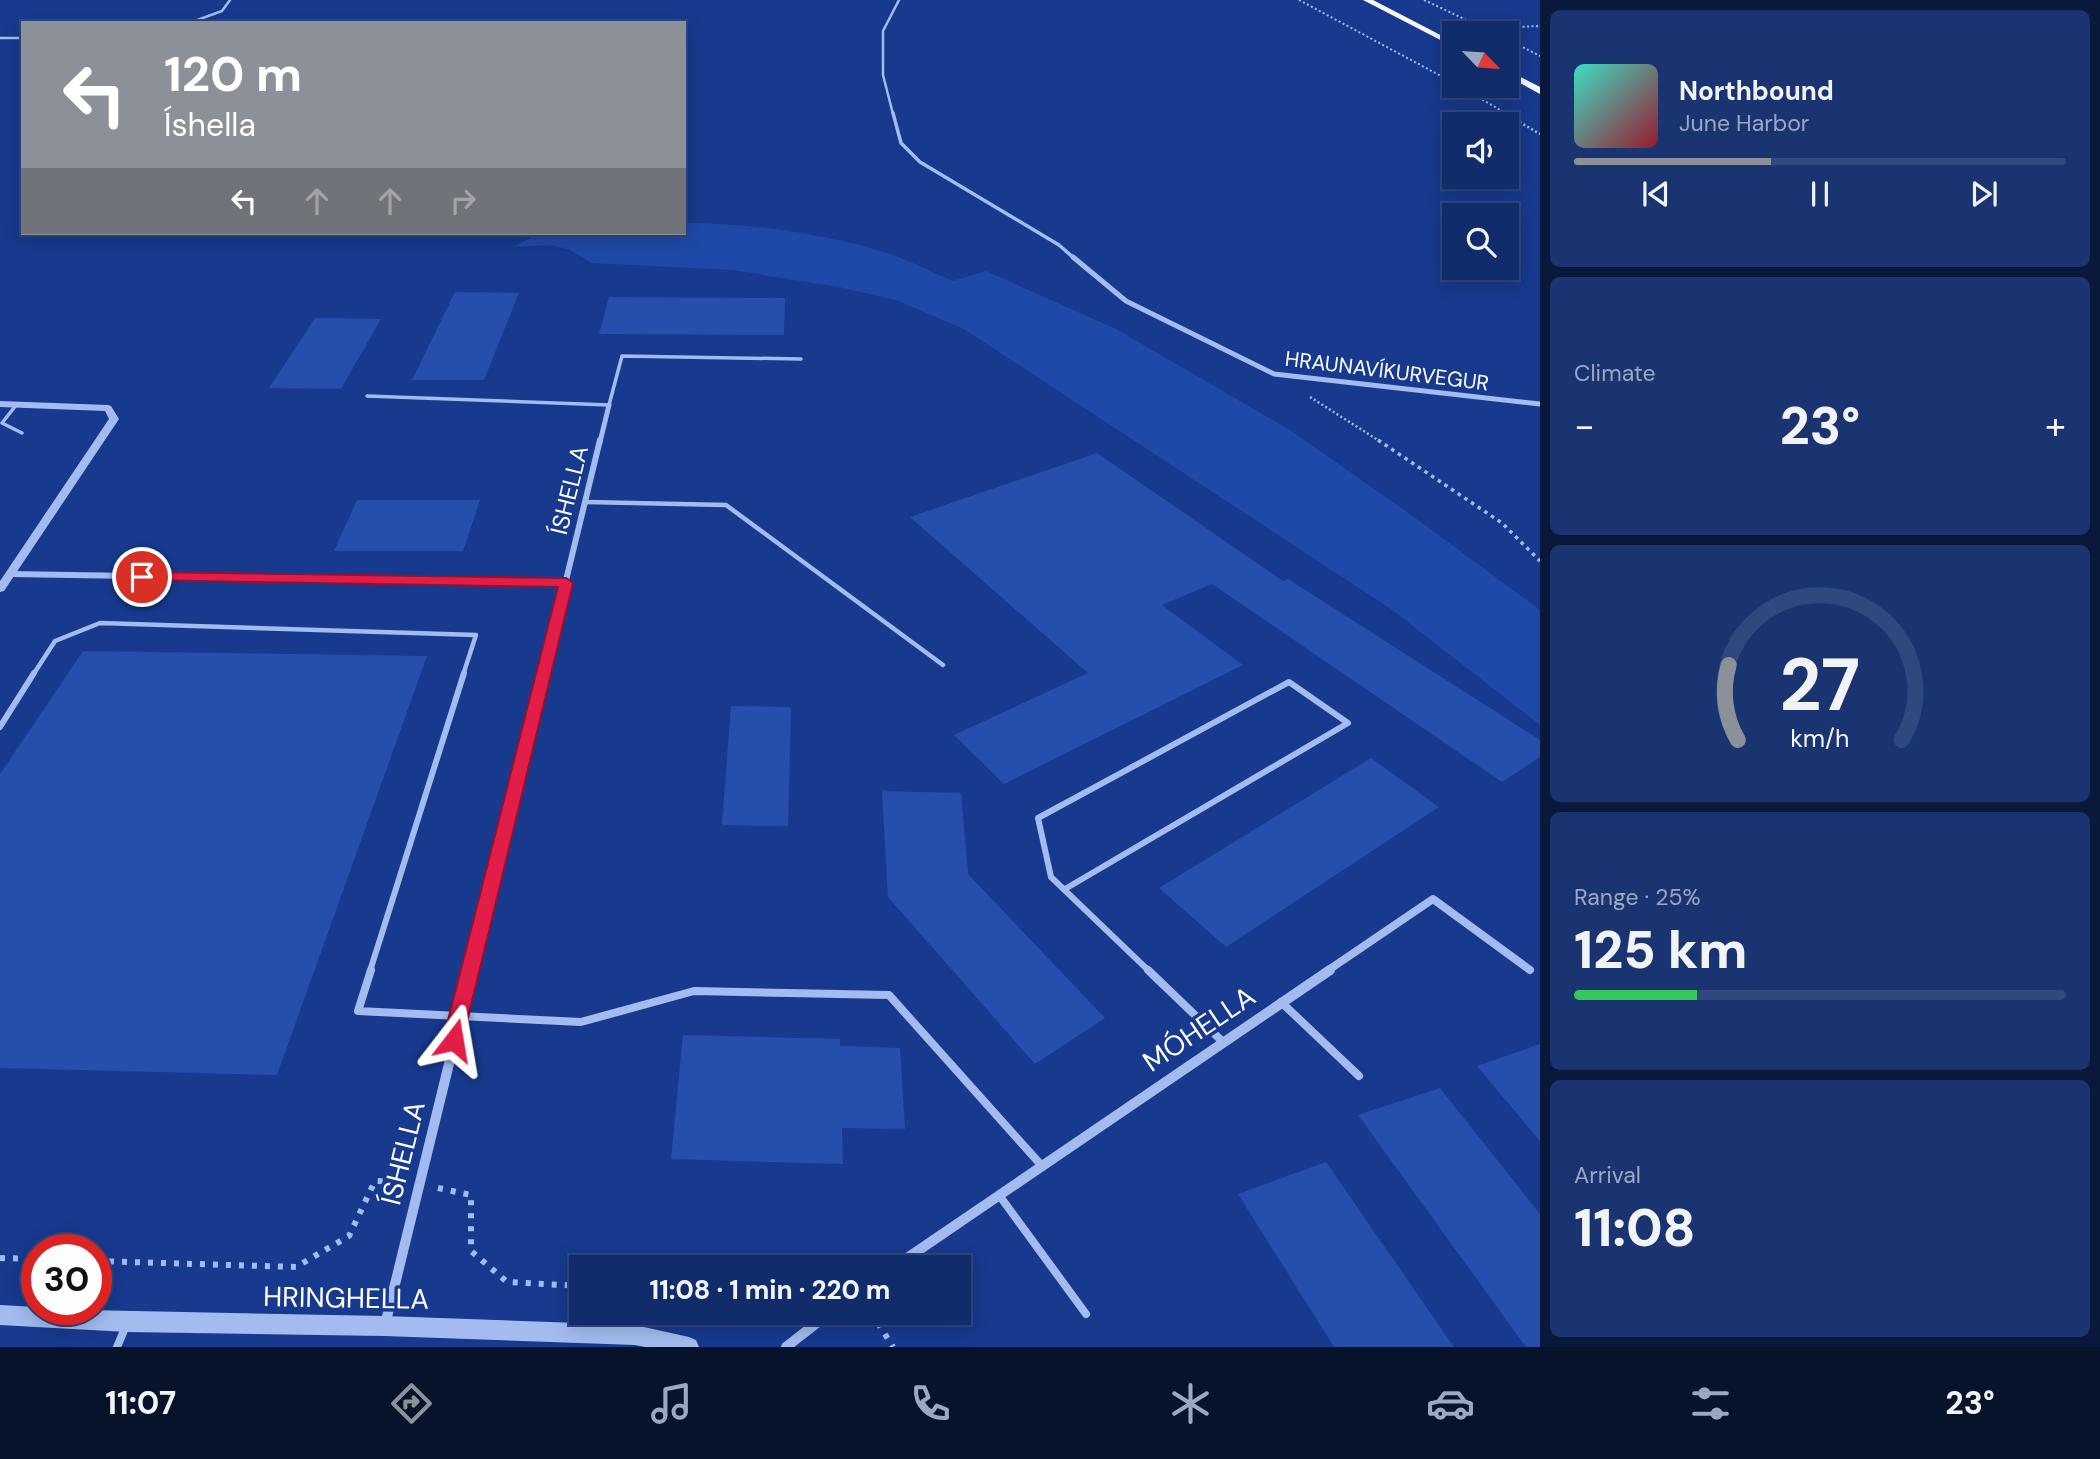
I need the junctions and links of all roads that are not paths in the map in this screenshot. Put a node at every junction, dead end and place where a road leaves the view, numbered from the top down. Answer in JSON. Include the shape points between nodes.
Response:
{"nodes":[{"id":1,"x":230,"y":0,"type":"edge"},
{"id":2,"x":899,"y":0,"type":"edge"},
{"id":3,"x":1367,"y":0,"type":"edge"},
{"id":4,"x":194,"y":21,"type":"edge"},
{"id":5,"x":0,"y":38,"type":"edge"},
{"id":6,"x":21,"y":38,"type":"edge"},
{"id":7,"x":1442,"y":39,"type":"edge"},
{"id":8,"x":1519,"y":79,"type":"edge"},
{"id":9,"x":1540,"y":91,"type":"edge"},
{"id":10,"x":801,"y":359,"type":"dead end"},
{"id":11,"x":366,"y":396,"type":"dead end"},
{"id":12,"x":0,"y":404,"type":"edge"},
{"id":13,"x":18,"y":404,"type":"junction"},
{"id":14,"x":1540,"y":404,"type":"edge"},
{"id":15,"x":610,"y":405,"type":"junction"},
{"id":16,"x":22,"y":433,"type":"dead end"},
{"id":17,"x":586,"y":502,"type":"junction"},
{"id":18,"x":10,"y":574,"type":"junction"},
{"id":19,"x":566,"y":583,"type":"junction"},
{"id":20,"x":0,"y":589,"type":"edge"},
{"id":21,"x":943,"y":665,"type":"dead end"},
{"id":22,"x":0,"y":727,"type":"edge"},
{"id":23,"x":1065,"y":890,"type":"junction"},
{"id":24,"x":1531,"y":970,"type":"dead end"},
{"id":25,"x":1281,"y":1002,"type":"junction"},
{"id":26,"x":460,"y":1016,"type":"junction"},
{"id":27,"x":1223,"y":1042,"type":"junction"},
{"id":28,"x":1359,"y":1076,"type":"dead end"},
{"id":29,"x":1042,"y":1166,"type":"junction"},
{"id":30,"x":999,"y":1195,"type":"junction"},
{"id":31,"x":912,"y":1255,"type":"edge"},
{"id":32,"x":1086,"y":1314,"type":"dead end"},
{"id":33,"x":0,"y":1315,"type":"edge"},
{"id":34,"x":127,"y":1322,"type":"junction"},
{"id":35,"x":814,"y":1325,"type":"edge"},
{"id":36,"x":384,"y":1326,"type":"junction"},
{"id":37,"x":117,"y":1347,"type":"edge"},
{"id":38,"x":689,"y":1347,"type":"edge"},
{"id":39,"x":786,"y":1347,"type":"edge"}],
"edges":[{"from":1,"to":4,"type":"street","via":[[222,11]]},
{"from":2,"to":14,"type":"street","name":"HRAUNAVÍKURVEGUR","via":[[883,32],[883,75],[901,143],[920,162],[1059,245],[1126,301],[1274,374]]},
{"from":3,"to":7,"type":"highway"},
{"from":5,"to":6,"type":"street"},
{"from":8,"to":9,"type":"highway"},
{"from":10,"to":15,"type":"lane","via":[[622,356]]},
{"from":11,"to":15,"type":"lane"},
{"from":12,"to":13,"type":"street"},
{"from":13,"to":16,"type":"lane","via":[[2,423]]},
{"from":13,"to":18,"type":"street","via":[[108,408],[114,419]]},
{"from":15,"to":17,"type":"street","name":"ÍSHELLA"},
{"from":17,"to":19,"type":"street","name":"ÍSHELLA"},
{"from":17,"to":21,"type":"lane","via":[[726,505]]},
{"from":18,"to":19,"type":"street"},
{"from":18,"to":20,"type":"street"},
{"from":19,"to":26,"type":"street","name":"ÍSHELLA"},
{"from":22,"to":26,"type":"lane","via":[[55,641],[100,623],[476,635],[358,1011]]},
{"from":23,"to":23,"type":"lane","via":[[1051,877],[1038,818],[1289,682],[1348,723]]},
{"from":23,"to":27,"type":"lane"},
{"from":24,"to":25,"type":"street","name":"MÓHELLA","via":[[1433,899]]},
{"from":25,"to":27,"type":"street","name":"MÓHELLA"},
{"from":25,"to":28,"type":"lane"},
{"from":26,"to":29,"type":"lane","via":[[581,1021],[694,991],[890,995]]},
{"from":26,"to":36,"type":"street","name":"ÍSHELLA"},
{"from":27,"to":29,"type":"street","name":"MÓHELLA"},
{"from":29,"to":30,"type":"street","name":"MÓHELLA"},
{"from":30,"to":31,"type":"street","name":"MÓHELLA"},
{"from":30,"to":32,"type":"lane"},
{"from":33,"to":34,"type":"street","name":"HRINGHELLA"},
{"from":34,"to":36,"type":"street","name":"HRINGHELLA"},
{"from":34,"to":37,"type":"lane"},
{"from":35,"to":39,"type":"street"},
{"from":36,"to":38,"type":"street","name":"HRINGHELLA","via":[[635,1335]]}]}
